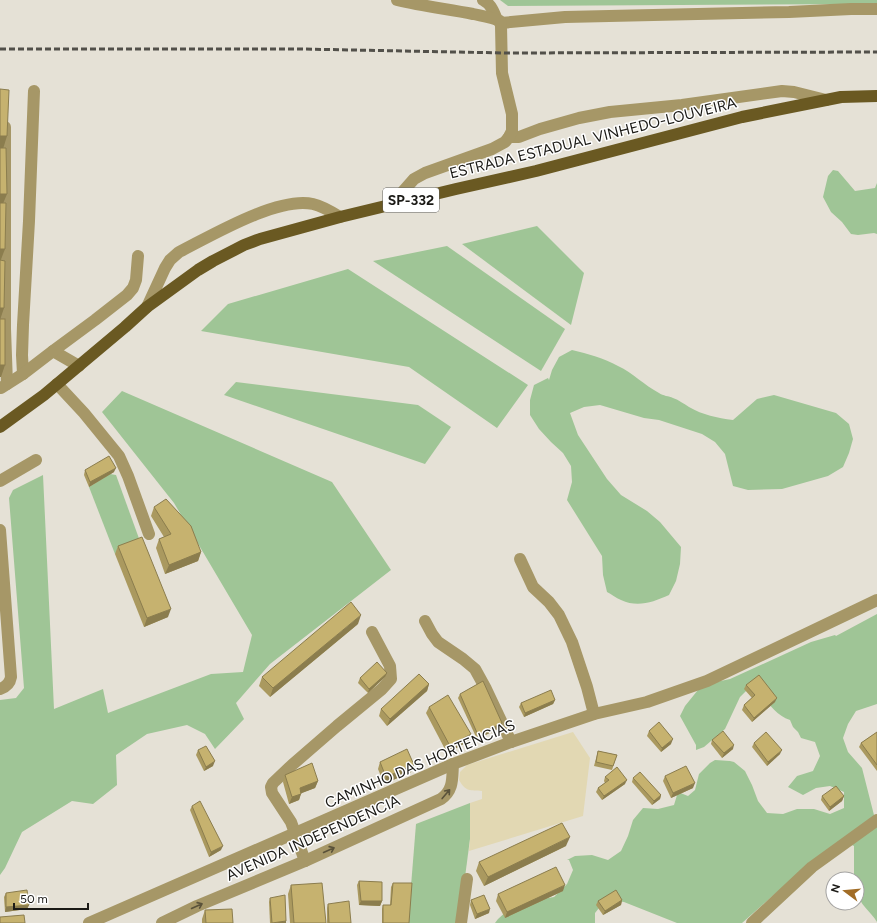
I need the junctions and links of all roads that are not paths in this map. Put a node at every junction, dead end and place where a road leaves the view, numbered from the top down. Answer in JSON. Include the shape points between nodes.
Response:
{"nodes":[{"id":1,"x":396,"y":0,"type":"edge"},
{"id":2,"x":483,"y":0,"type":"edge"},
{"id":3,"x":877,"y":9,"type":"edge"},
{"id":4,"x":499,"y":22,"type":"junction"},
{"id":5,"x":34,"y":91,"type":"dead end"},
{"id":6,"x":877,"y":96,"type":"edge"},
{"id":7,"x":826,"y":100,"type":"junction"},
{"id":8,"x":5,"y":116,"type":"edge"},
{"id":9,"x":509,"y":137,"type":"junction"},
{"id":10,"x":3,"y":159,"type":"edge"},
{"id":11,"x":392,"y":204,"type":"junction"},
{"id":12,"x":340,"y":217,"type":"junction"},
{"id":13,"x":138,"y":256,"type":"dead end"},
{"id":14,"x":2,"y":269,"type":"edge"},
{"id":15,"x":147,"y":307,"type":"junction"},
{"id":16,"x":2,"y":326,"type":"edge"},
{"id":17,"x":53,"y":351,"type":"junction"},
{"id":18,"x":79,"y":366,"type":"junction"},
{"id":19,"x":23,"y":374,"type":"junction"},
{"id":20,"x":57,"y":384,"type":"junction"},
{"id":21,"x":3,"y":386,"type":"edge"},
{"id":22,"x":0,"y":427,"type":"edge"},
{"id":23,"x":36,"y":460,"type":"dead end"},
{"id":24,"x":0,"y":481,"type":"edge"},
{"id":25,"x":0,"y":530,"type":"edge"},
{"id":26,"x":149,"y":534,"type":"dead end"},
{"id":27,"x":520,"y":560,"type":"dead end"},
{"id":28,"x":877,"y":600,"type":"edge"},
{"id":29,"x":425,"y":621,"type":"dead end"},
{"id":30,"x":372,"y":632,"type":"dead end"},
{"id":31,"x":0,"y":689,"type":"edge"},
{"id":32,"x":594,"y":714,"type":"junction"},
{"id":33,"x":511,"y":742,"type":"junction"},
{"id":34,"x":453,"y":764,"type":"junction"},
{"id":35,"x":877,"y":820,"type":"edge"},
{"id":36,"x":295,"y":834,"type":"junction"},
{"id":37,"x":305,"y":861,"type":"junction"},
{"id":38,"x":467,"y":879,"type":"dead end"},
{"id":39,"x":89,"y":923,"type":"edge"},
{"id":40,"x":162,"y":923,"type":"edge"},
{"id":41,"x":461,"y":923,"type":"edge"},
{"id":42,"x":752,"y":923,"type":"edge"}],
"edges":[{"from":1,"to":4,"type":"street","via":[[449,9]]},
{"from":2,"to":4,"type":"street","via":[[487,2]]},
{"from":3,"to":4,"type":"street","via":[[565,17]]},
{"from":4,"to":9,"type":"street","via":[[502,73],[512,114],[512,131]]},
{"from":5,"to":19,"type":"street"},
{"from":6,"to":7,"type":"main road","name":"ESTRADA ESTADUAL VINHEDO-LOUVEIRA","number":"SP-332"},
{"from":7,"to":9,"type":"street","via":[[782,91],[610,112],[579,118],[519,137]]},
{"from":7,"to":11,"type":"main road","name":"ESTRADA ESTADUAL VINHEDO-LOUVEIRA","number":"SP-332","via":[[742,117],[536,171]]},
{"from":8,"to":10,"type":"street"},
{"from":9,"to":11,"type":"street","via":[[492,149],[414,179]]},
{"from":10,"to":14,"type":"street"},
{"from":11,"to":12,"type":"main road","name":"ESTRADA ESTADUAL VINHEDO-LOUVEIRA","number":"SP-332"},
{"from":12,"to":15,"type":"main road","name":"ESTRADA ESTADUAL VINHEDO-LOUVEIRA","number":"SP-332","via":[[244,245],[198,270]]},
{"from":12,"to":15,"type":"street","via":[[319,206],[300,203],[284,205],[250,216],[180,252],[170,260]]},
{"from":13,"to":17,"type":"street","via":[[136,280],[127,295]]},
{"from":14,"to":16,"type":"street"},
{"from":15,"to":18,"type":"main road","name":"ESTRADA ESTADUAL VINHEDO-LOUVEIRA","number":"SP-332"},
{"from":16,"to":21,"type":"street"},
{"from":17,"to":18,"type":"street"},
{"from":17,"to":19,"type":"street"},
{"from":18,"to":20,"type":"main road","name":"ESTRADA ESTADUAL VINHEDO-LOUVEIRA","number":"SP-332"},
{"from":19,"to":21,"type":"street"},
{"from":20,"to":22,"type":"main road","name":"ESTRADA ESTADUAL VINHEDO-LOUVEIRA","number":"SP-332"},
{"from":20,"to":26,"type":"street","via":[[119,456]]},
{"from":23,"to":24,"type":"street"},
{"from":25,"to":31,"type":"street","via":[[12,677],[5,687]]},
{"from":27,"to":32,"type":"street","via":[[533,587],[556,611],[572,642]]},
{"from":28,"to":32,"type":"street","name":"CAMINHO DAS HORTENCIAS","via":[[707,681],[647,702]]},
{"from":29,"to":33,"type":"street","via":[[438,642],[475,669]]},
{"from":30,"to":36,"type":"street","via":[[390,666],[391,679],[292,764],[271,787]]},
{"from":32,"to":33,"type":"street","name":"CAMINHO DAS HORTENCIAS"},
{"from":33,"to":34,"type":"street","name":"CAMINHO DAS HORTENCIAS"},
{"from":34,"to":36,"type":"street","name":"CAMINHO DAS HORTENCIAS"},
{"from":37,"to":34,"type":"street","name":"AVENIDA INDEPENDENCIA","one_way":true,"via":[[441,799],[451,786]]},
{"from":35,"to":42,"type":"street","via":[[812,866]]},
{"from":36,"to":37,"type":"street"},
{"from":36,"to":39,"type":"street","name":"CAMINHO DAS HORTENCIAS"},
{"from":40,"to":37,"type":"street","name":"AVENIDA INDEPENDENCIA","one_way":true},
{"from":38,"to":41,"type":"street"}]}
